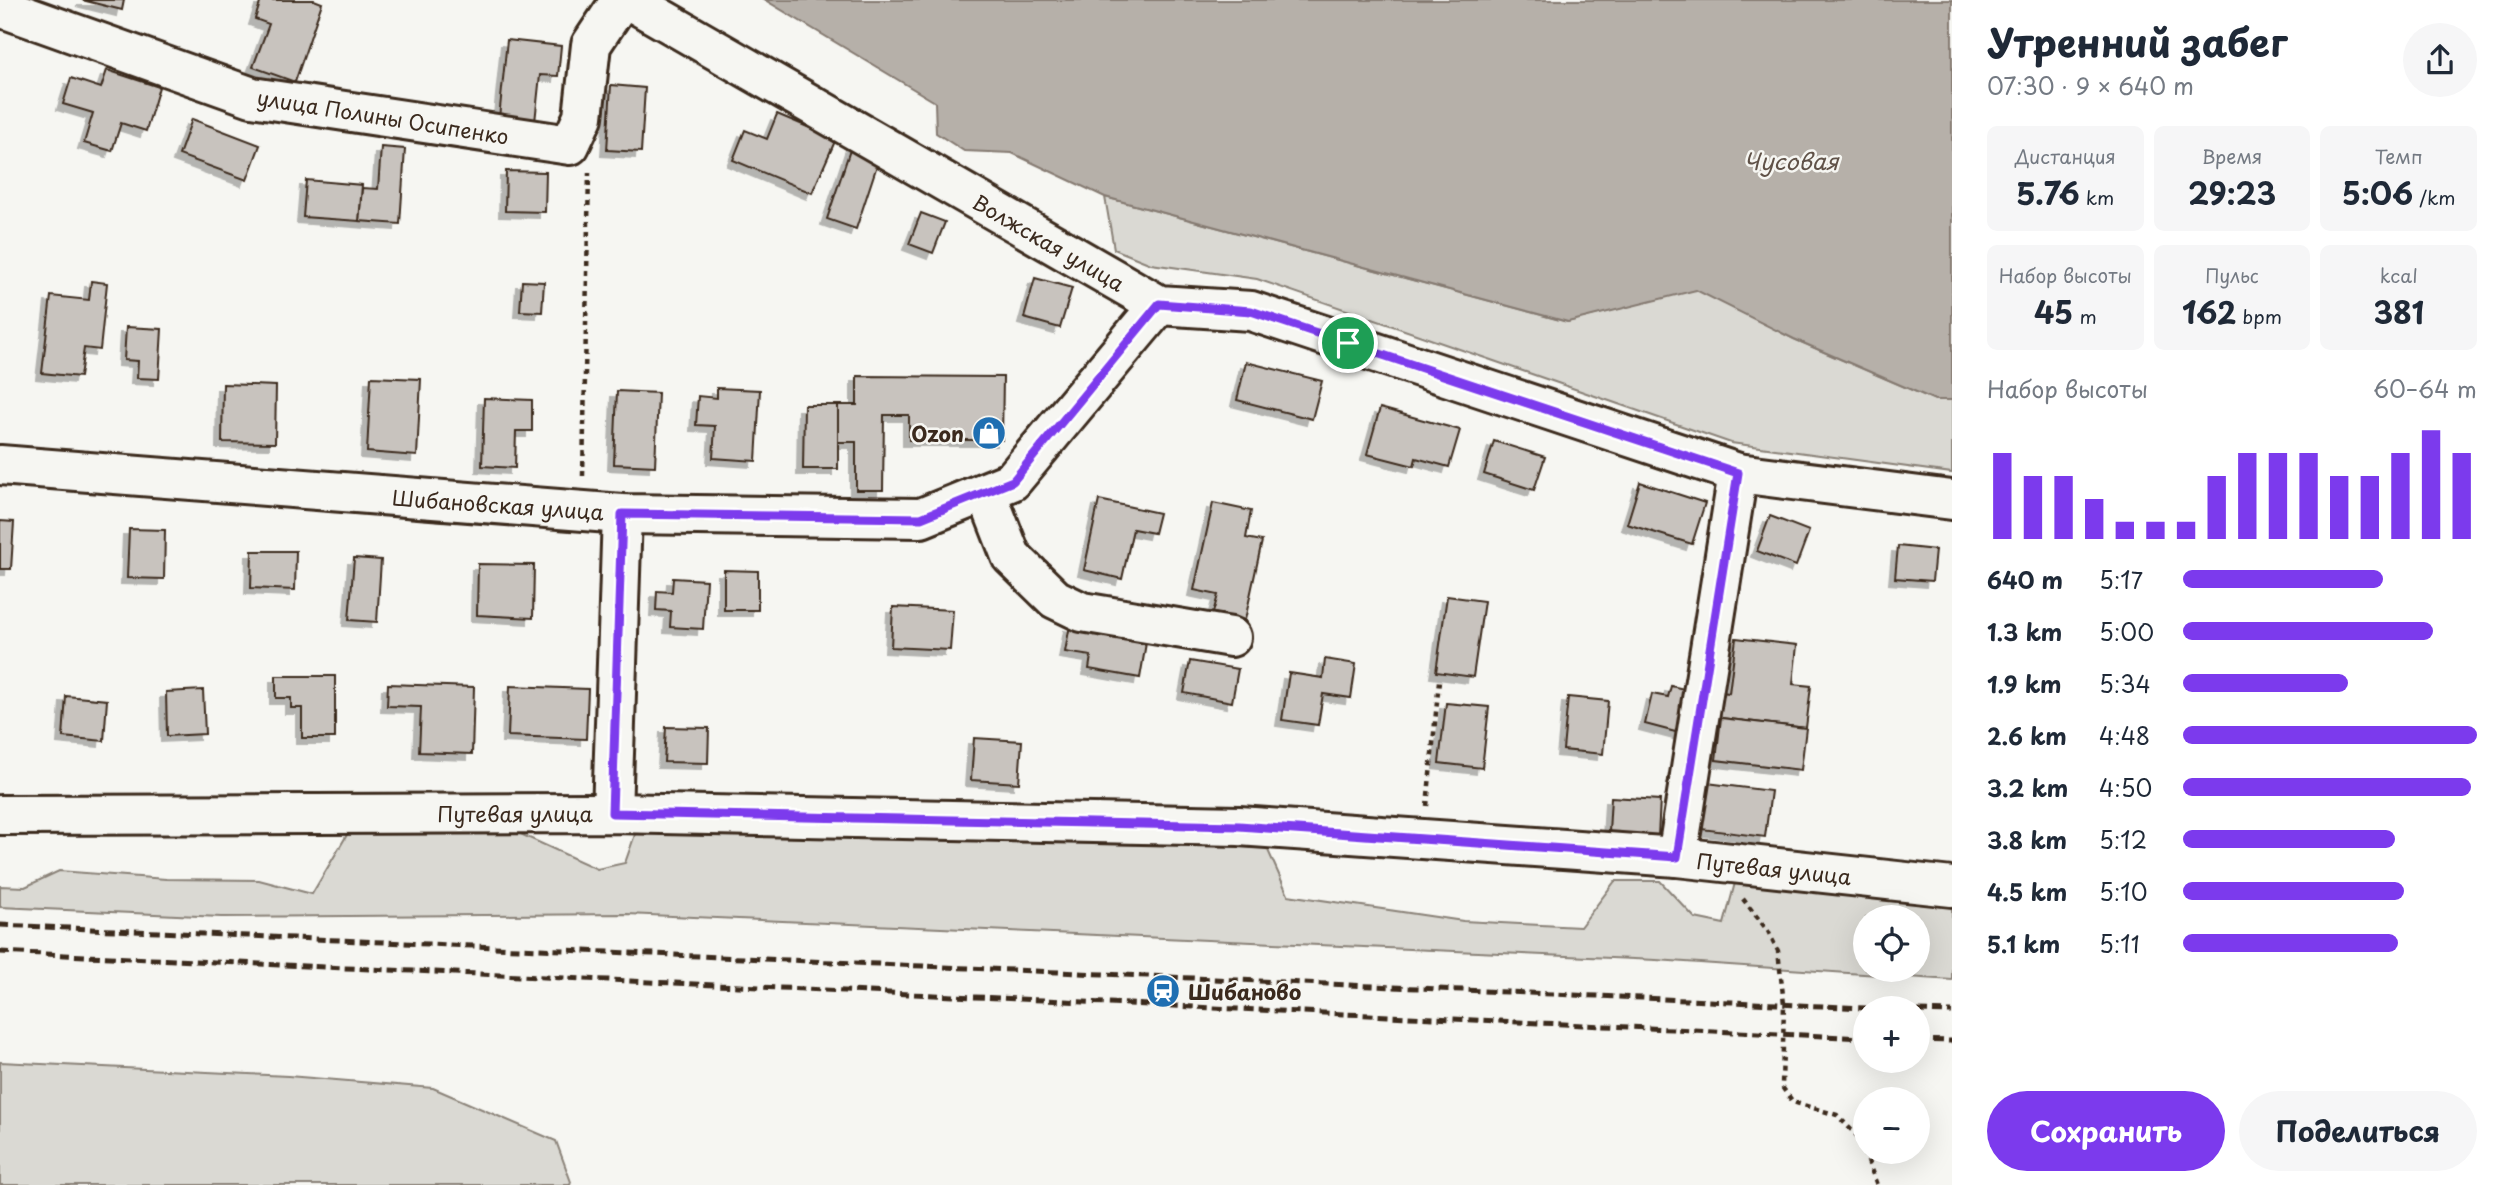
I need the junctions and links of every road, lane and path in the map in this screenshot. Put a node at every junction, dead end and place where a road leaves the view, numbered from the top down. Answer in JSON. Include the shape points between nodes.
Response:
{"nodes":[{"id":1,"x":621,"y":0,"type":"edge"},
{"id":2,"x":629,"y":0,"type":"edge"},
{"id":3,"x":0,"y":7,"type":"edge"},
{"id":4,"x":570,"y":145,"type":"junction"},
{"id":5,"x":1159,"y":304,"type":"junction"},
{"id":6,"x":0,"y":465,"type":"edge"},
{"id":7,"x":1738,"y":473,"type":"junction"},
{"id":8,"x":986,"y":492,"type":"junction"},
{"id":9,"x":1952,"y":500,"type":"edge"},
{"id":10,"x":622,"y":514,"type":"junction"},
{"id":11,"x":1231,"y":637,"type":"dead end"},
{"id":12,"x":1439,"y":681,"type":"dead end"},
{"id":13,"x":612,"y":813,"type":"junction"},
{"id":14,"x":0,"y":815,"type":"edge"},
{"id":15,"x":1424,"y":838,"type":"junction"},
{"id":16,"x":1677,"y":857,"type":"junction"},
{"id":17,"x":1717,"y":862,"type":"junction"},
{"id":18,"x":1952,"y":887,"type":"edge"},
{"id":19,"x":1877,"y":1185,"type":"edge"}],
"edges":[{"from":1,"to":4,"type":"street","via":[[591,45],[583,117]]},
{"from":2,"to":5,"type":"street","name":"Волжская улица"},
{"from":3,"to":4,"type":"street","name":"улица Полины Осипенко","via":[[251,97]]},
{"from":4,"to":10,"type":"path","via":[[589,167],[583,484]]},
{"from":5,"to":7,"type":"street","name":"Волжская улица","via":[[1251,311]]},
{"from":5,"to":8,"type":"street","name":"Шибановская улица","via":[[1013,481]]},
{"from":6,"to":10,"type":"street","name":"Шибановская улица"},
{"from":7,"to":9,"type":"street","name":"Волжская улица"},
{"from":7,"to":16,"type":"street"},
{"from":8,"to":10,"type":"street","name":"Шибановская улица","via":[[921,518]]},
{"from":8,"to":11,"type":"street","via":[[1011,556],[1055,599],[1083,612]]},
{"from":10,"to":13,"type":"street"},
{"from":12,"to":15,"type":"path"},
{"from":13,"to":14,"type":"street","name":"Путевая улица"},
{"from":13,"to":15,"type":"street","name":"Путевая улица","via":[[1239,826]]},
{"from":15,"to":16,"type":"street","name":"Путевая улица"},
{"from":16,"to":17,"type":"street","name":"Путевая улица"},
{"from":17,"to":18,"type":"street","name":"Путевая улица"},
{"from":17,"to":19,"type":"path","via":[[1726,881],[1768,931],[1777,951],[1784,1004],[1782,1087],[1793,1102],[1837,1115],[1859,1138]]}]}
